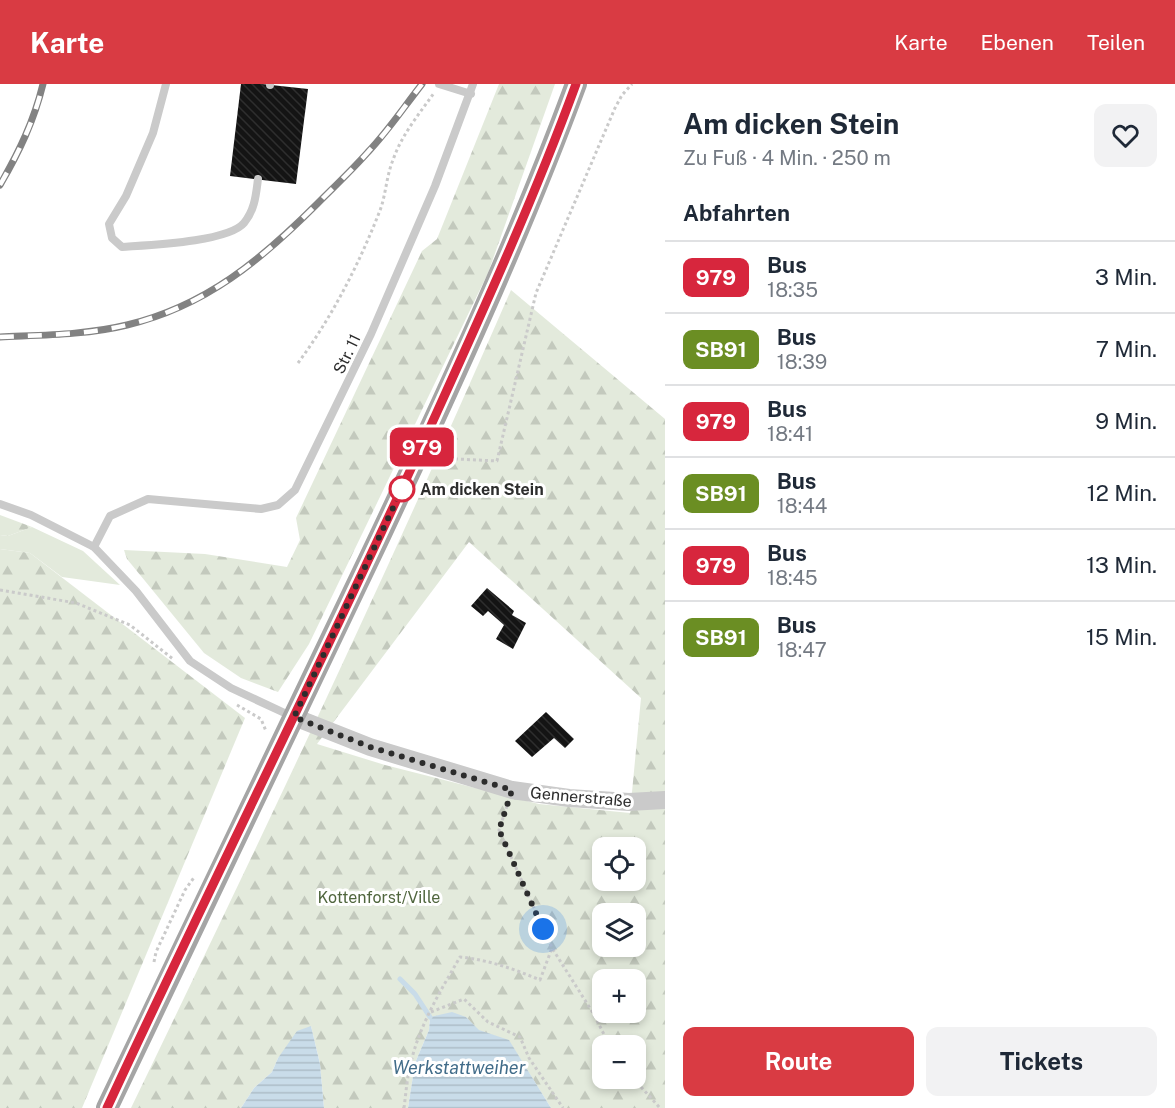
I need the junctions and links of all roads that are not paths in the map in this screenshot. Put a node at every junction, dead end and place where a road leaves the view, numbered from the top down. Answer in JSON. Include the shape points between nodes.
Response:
{"nodes":[{"id":1,"x":166,"y":84,"type":"edge"},
{"id":2,"x":440,"y":84,"type":"edge"},
{"id":3,"x":473,"y":84,"type":"edge"},
{"id":4,"x":576,"y":84,"type":"edge"},
{"id":5,"x":471,"y":94,"type":"junction"},
{"id":6,"x":258,"y":179,"type":"dead end"},
{"id":7,"x":0,"y":504,"type":"edge"},
{"id":8,"x":93,"y":547,"type":"junction"},
{"id":9,"x":294,"y":717,"type":"junction"},
{"id":10,"x":665,"y":800,"type":"edge"},
{"id":11,"x":107,"y":1108,"type":"edge"}],
"edges":[{"from":1,"to":6,"type":"lane","via":[[153,133],[110,224],[112,238],[122,247],[224,235],[243,224],[253,207]]},
{"from":2,"to":5,"type":"lane"},
{"from":3,"to":5,"type":"lane","name":"Str. 11"},
{"from":4,"to":9,"type":"main road","via":[[501,273]]},
{"from":5,"to":8,"type":"lane","name":"Str. 11","via":[[376,323],[296,490],[278,505],[261,509],[148,499],[110,516]]},
{"from":7,"to":8,"type":"lane","via":[[31,515]]},
{"from":8,"to":9,"type":"lane","via":[[136,591],[190,661],[231,688]]},
{"from":9,"to":10,"type":"street","name":"Gennerstraße","via":[[370,747],[512,790],[569,798]]},
{"from":9,"to":11,"type":"main road"}]}
